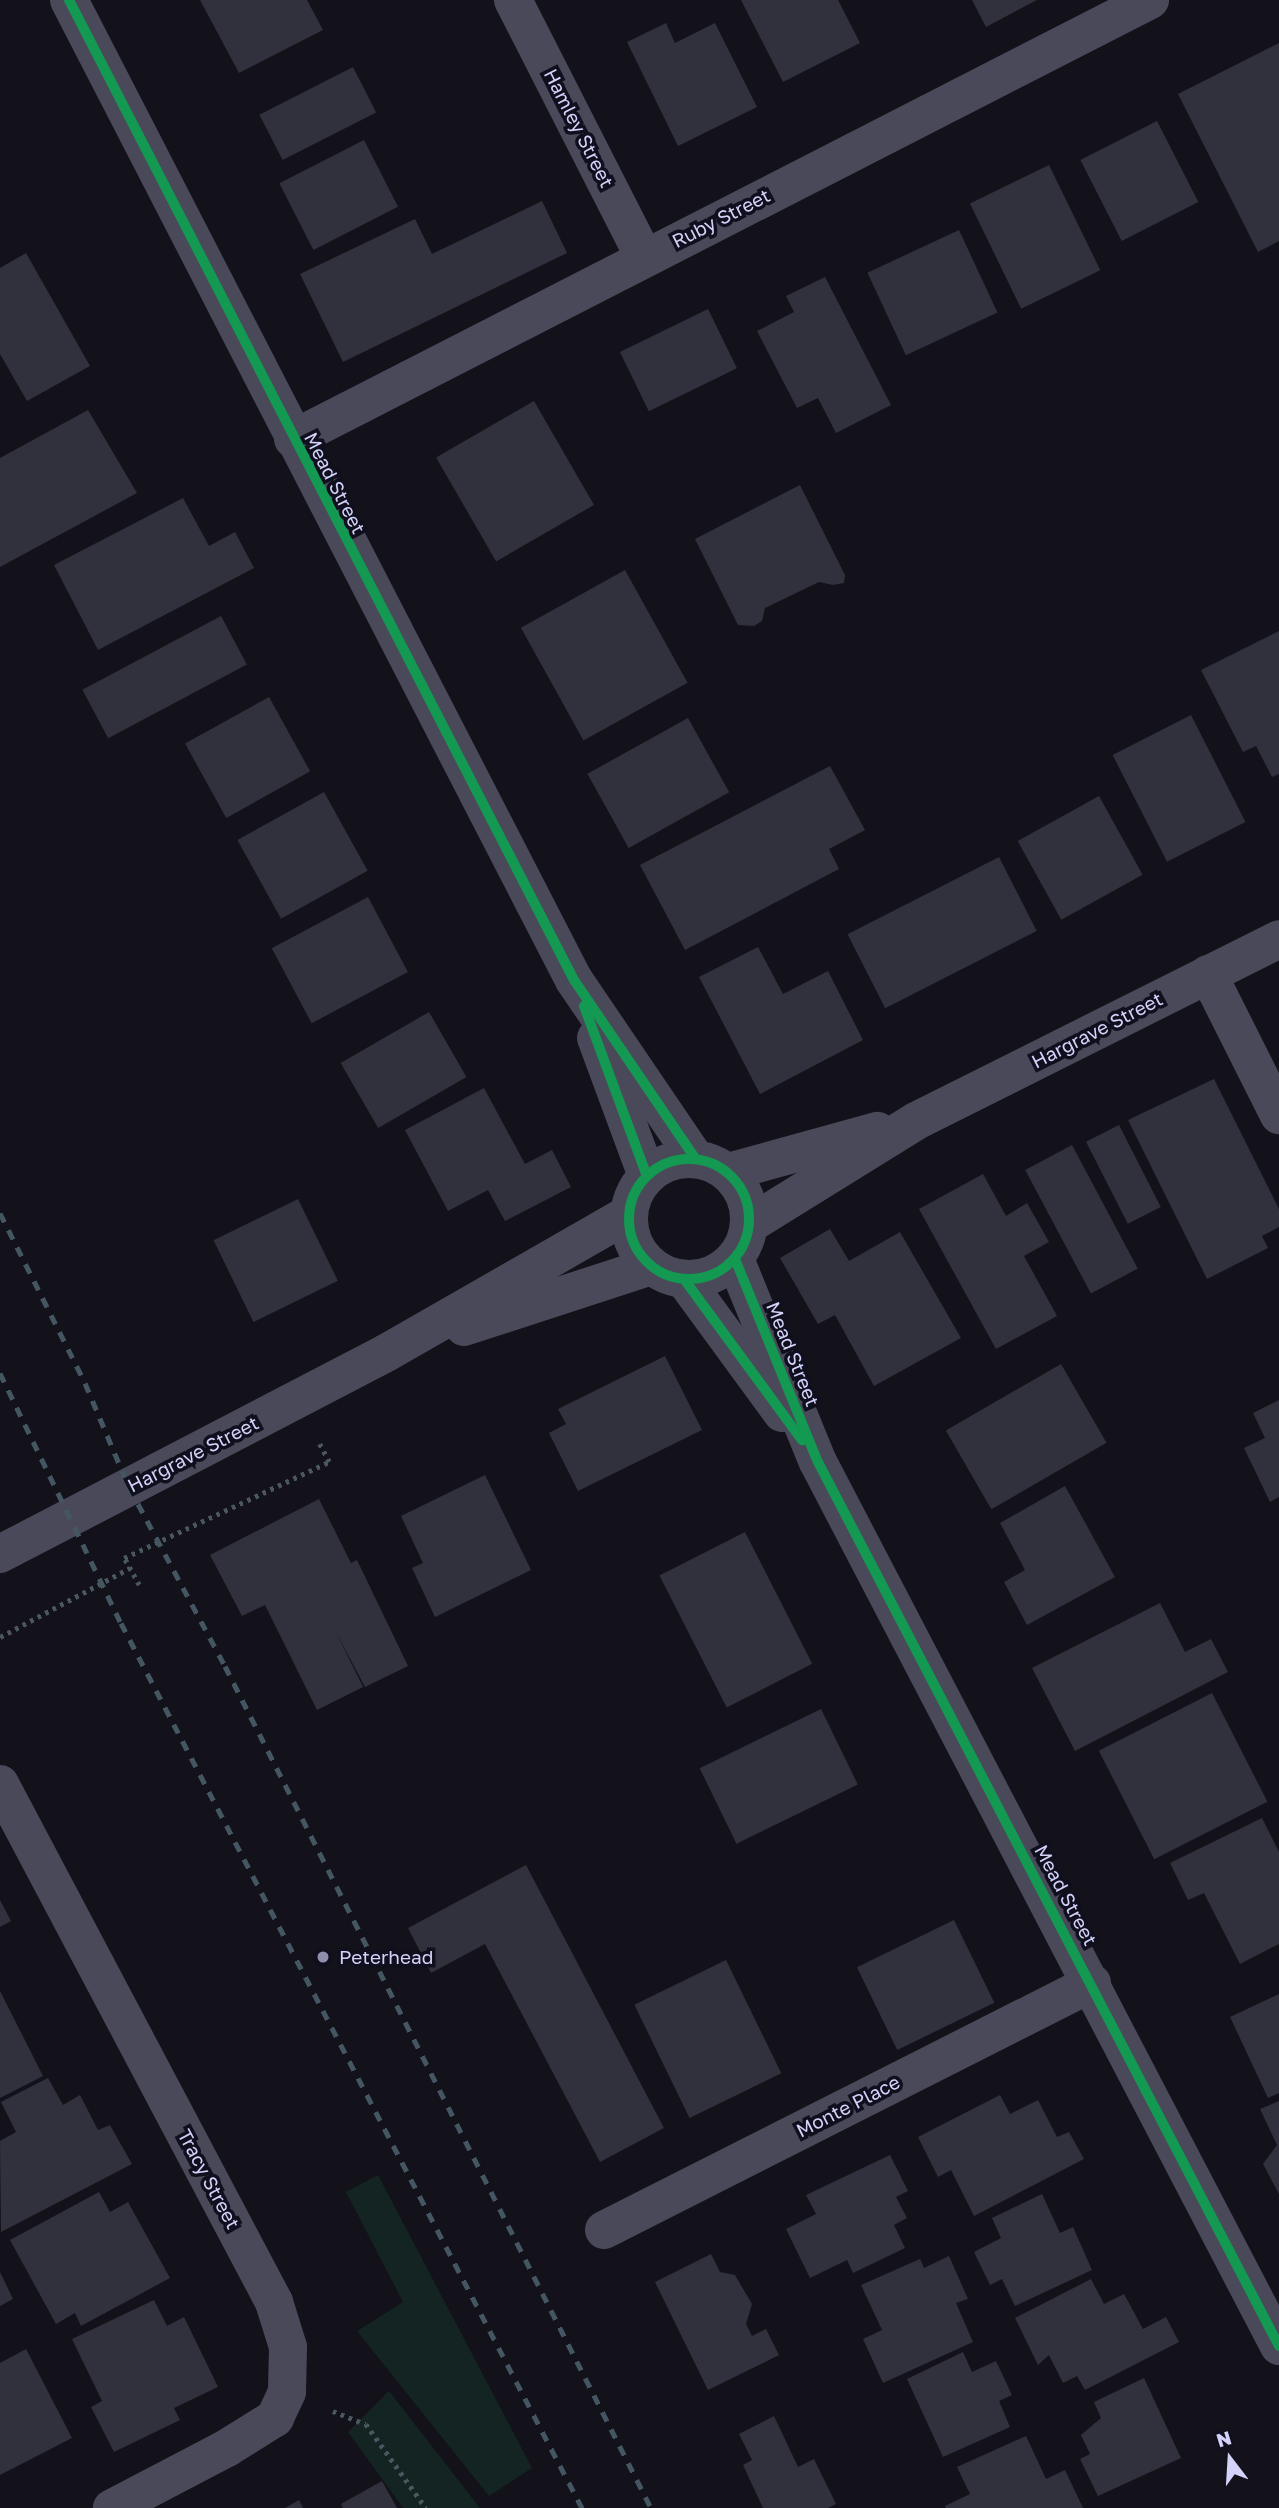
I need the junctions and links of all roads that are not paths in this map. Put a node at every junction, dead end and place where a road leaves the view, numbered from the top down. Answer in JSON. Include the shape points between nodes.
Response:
{"nodes":[{"id":1,"x":69,"y":0,"type":"edge"},
{"id":2,"x":513,"y":0,"type":"edge"},
{"id":3,"x":1150,"y":0,"type":"edge"},
{"id":4,"x":644,"y":257,"type":"junction"},
{"id":5,"x":293,"y":439,"type":"junction"},
{"id":6,"x":1279,"y":939,"type":"edge"},
{"id":7,"x":1208,"y":975,"type":"junction"},
{"id":8,"x":574,"y":980,"type":"junction"},
{"id":9,"x":1279,"y":1115,"type":"edge"},
{"id":10,"x":916,"y":1121,"type":"junction"},
{"id":11,"x":711,"y":1165,"type":"junction"},
{"id":12,"x":647,"y":1176,"type":"junction"},
{"id":13,"x":628,"y":1214,"type":"junction"},
{"id":14,"x":750,"y":1224,"type":"junction"},
{"id":15,"x":734,"y":1259,"type":"junction"},
{"id":16,"x":649,"y":1267,"type":"junction"},
{"id":17,"x":684,"y":1279,"type":"junction"},
{"id":18,"x":386,"y":1353,"type":"junction"},
{"id":19,"x":818,"y":1462,"type":"junction"},
{"id":20,"x":0,"y":1554,"type":"edge"},
{"id":21,"x":0,"y":1784,"type":"edge"},
{"id":22,"x":1092,"y":1983,"type":"junction"},
{"id":23,"x":604,"y":2230,"type":"dead end"},
{"id":24,"x":1279,"y":2346,"type":"edge"},
{"id":25,"x":112,"y":2508,"type":"edge"}],
"edges":[{"from":1,"to":5,"type":"street","name":"Mead Street"},
{"from":2,"to":4,"type":"street","name":"Hamley Street"},
{"from":3,"to":4,"type":"street","name":"Ruby Street"},
{"from":4,"to":5,"type":"street","name":"Ruby Street"},
{"from":5,"to":8,"type":"street","name":"Mead Street"},
{"from":6,"to":7,"type":"street","name":"Hargrave Street"},
{"from":7,"to":9,"type":"street"},
{"from":7,"to":10,"type":"street","name":"Hargrave Street"},
{"from":8,"to":11,"type":"street","name":"Mead Street"},
{"from":8,"to":12,"type":"street","name":"Mead Street"},
{"from":10,"to":11,"type":"street","name":"Hargrave Street"},
{"from":10,"to":14,"type":"street","name":"Hargrave Street"},
{"from":11,"to":12,"type":"street","via":[[672,1161]]},
{"from":11,"to":14,"type":"street","via":[[748,1202]]},
{"from":12,"to":13,"type":"street","via":[[633,1196]]},
{"from":13,"to":16,"type":"street","via":[[631,1238]]},
{"from":13,"to":18,"type":"street","name":"Hargrave Street"},
{"from":14,"to":15,"type":"street","via":[[743,1248]]},
{"from":15,"to":17,"type":"street","via":[[707,1277]]},
{"from":15,"to":19,"type":"street","name":"Mead Street"},
{"from":16,"to":17,"type":"street"},
{"from":16,"to":18,"type":"street","name":"Hargrave Street"},
{"from":17,"to":19,"type":"street","name":"Mead Street"},
{"from":18,"to":20,"type":"street","name":"Hargrave Street"},
{"from":19,"to":22,"type":"street","name":"Mead Street"},
{"from":21,"to":25,"type":"street","name":"Tracy Street","via":[[274,2302],[288,2347],[287,2392],[275,2418]]},
{"from":22,"to":23,"type":"street","name":"Monte Place"},
{"from":22,"to":24,"type":"street","name":"Mead Street"}]}
